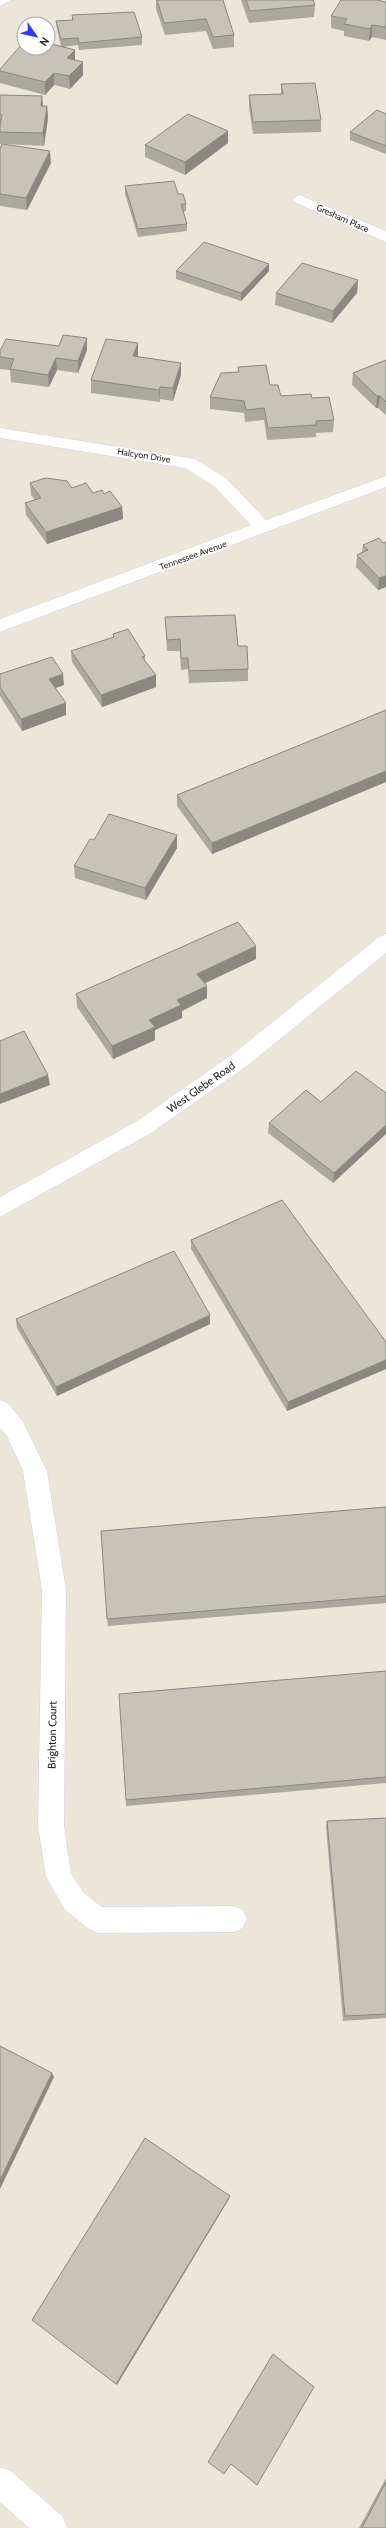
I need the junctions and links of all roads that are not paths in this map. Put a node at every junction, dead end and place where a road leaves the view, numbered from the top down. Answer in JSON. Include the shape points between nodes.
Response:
{"nodes":[{"id":1,"x":4,"y":0,"type":"edge"},
{"id":2,"x":0,"y":2,"type":"edge"},
{"id":3,"x":299,"y":199,"type":"dead end"},
{"id":4,"x":386,"y":237,"type":"edge"},
{"id":5,"x":0,"y":433,"type":"edge"},
{"id":6,"x":386,"y":481,"type":"edge"},
{"id":7,"x":264,"y":528,"type":"junction"},
{"id":8,"x":0,"y":626,"type":"edge"},
{"id":9,"x":386,"y":942,"type":"edge"},
{"id":10,"x":0,"y":1208,"type":"edge"},
{"id":11,"x":0,"y":1410,"type":"edge"},
{"id":12,"x":234,"y":1919,"type":"dead end"},
{"id":13,"x":0,"y":2482,"type":"edge"},
{"id":14,"x":52,"y":2528,"type":"edge"}],
"edges":[{"from":1,"to":2,"type":"street"},
{"from":3,"to":4,"type":"street","name":"Gresham Place"},
{"from":5,"to":7,"type":"street","name":"Halcyon Drive","via":[[189,463],[220,482]]},
{"from":6,"to":7,"type":"street","name":"Tennessee Avenue"},
{"from":7,"to":8,"type":"street","name":"Tennessee Avenue"},
{"from":9,"to":10,"type":"street","name":"West Glebe Road","via":[[241,1059],[150,1122]]},
{"from":11,"to":12,"type":"street","name":"Brighton Court","via":[[15,1429],[35,1471],[54,1590],[51,1826],[59,1877],[74,1901],[98,1920]]},
{"from":13,"to":14,"type":"street"}]}
